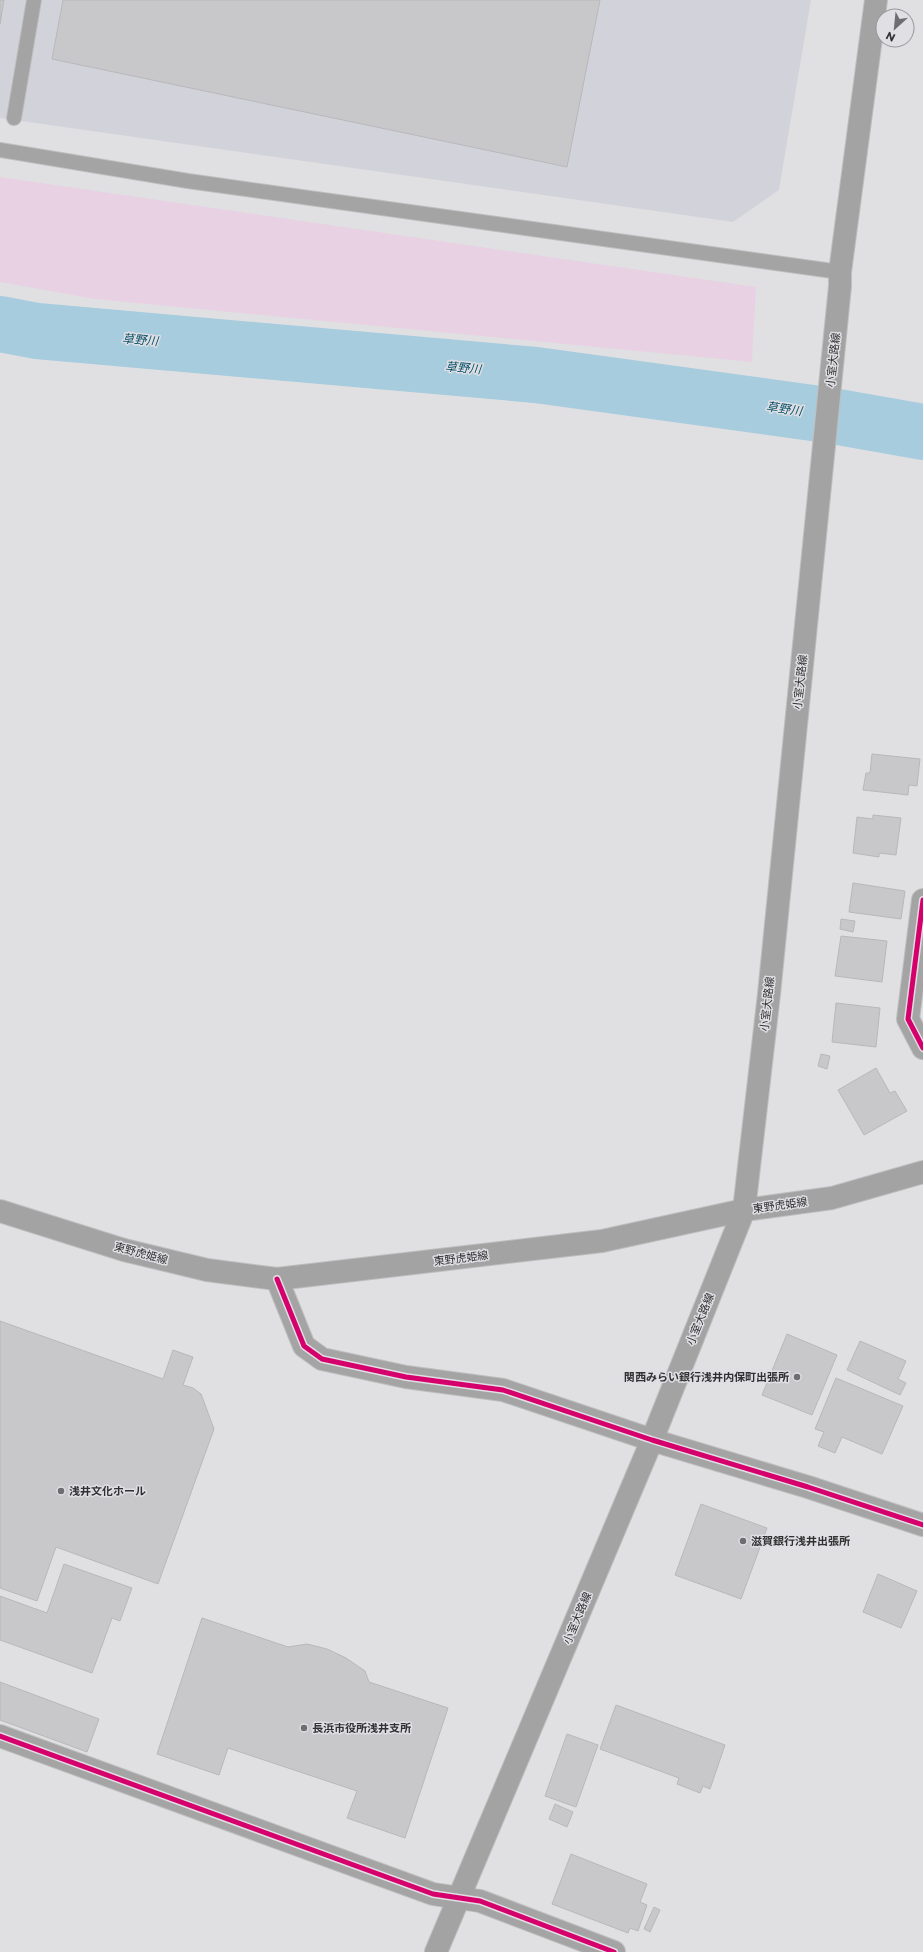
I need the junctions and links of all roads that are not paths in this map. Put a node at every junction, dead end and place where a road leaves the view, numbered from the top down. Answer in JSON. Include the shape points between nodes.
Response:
{"nodes":[{"id":1,"x":34,"y":0,"type":"edge"},
{"id":2,"x":876,"y":0,"type":"edge"},
{"id":3,"x":14,"y":118,"type":"dead end"},
{"id":4,"x":0,"y":150,"type":"edge"},
{"id":5,"x":840,"y":279,"type":"junction"},
{"id":6,"x":923,"y":900,"type":"edge"},
{"id":7,"x":923,"y":1048,"type":"edge"},
{"id":8,"x":923,"y":1172,"type":"edge"},
{"id":9,"x":744,"y":1210,"type":"junction"},
{"id":10,"x":0,"y":1211,"type":"edge"},
{"id":11,"x":277,"y":1279,"type":"junction"},
{"id":12,"x":652,"y":1440,"type":"junction"},
{"id":13,"x":923,"y":1526,"type":"edge"},
{"id":14,"x":0,"y":1736,"type":"edge"},
{"id":15,"x":458,"y":1898,"type":"junction"},
{"id":16,"x":436,"y":1952,"type":"edge"},
{"id":17,"x":614,"y":1952,"type":"edge"}],
"edges":[{"from":1,"to":3,"type":"lane"},
{"from":2,"to":5,"type":"main road","name":"小室大路線"},
{"from":4,"to":5,"type":"lane","via":[[188,181]]},
{"from":5,"to":9,"type":"main road","name":"小室大路線","via":[[768,1002]]},
{"from":6,"to":7,"type":"street","via":[[908,1019]]},
{"from":8,"to":9,"type":"main road","name":"東野虎姫線","via":[[832,1198]]},
{"from":9,"to":11,"type":"main road","name":"東野虎姫線","via":[[602,1241]]},
{"from":9,"to":12,"type":"main road","name":"小室大路線"},
{"from":10,"to":11,"type":"main road","name":"東野虎姫線","via":[[124,1250],[207,1270]]},
{"from":11,"to":12,"type":"street","via":[[304,1346],[322,1359],[406,1378],[503,1390]]},
{"from":12,"to":13,"type":"street","via":[[808,1487]]},
{"from":12,"to":15,"type":"main road","name":"小室大路線"},
{"from":14,"to":15,"type":"street","via":[[433,1894]]},
{"from":15,"to":16,"type":"main road","name":"小室大路線"},
{"from":15,"to":17,"type":"street","via":[[480,1901]]}]}
